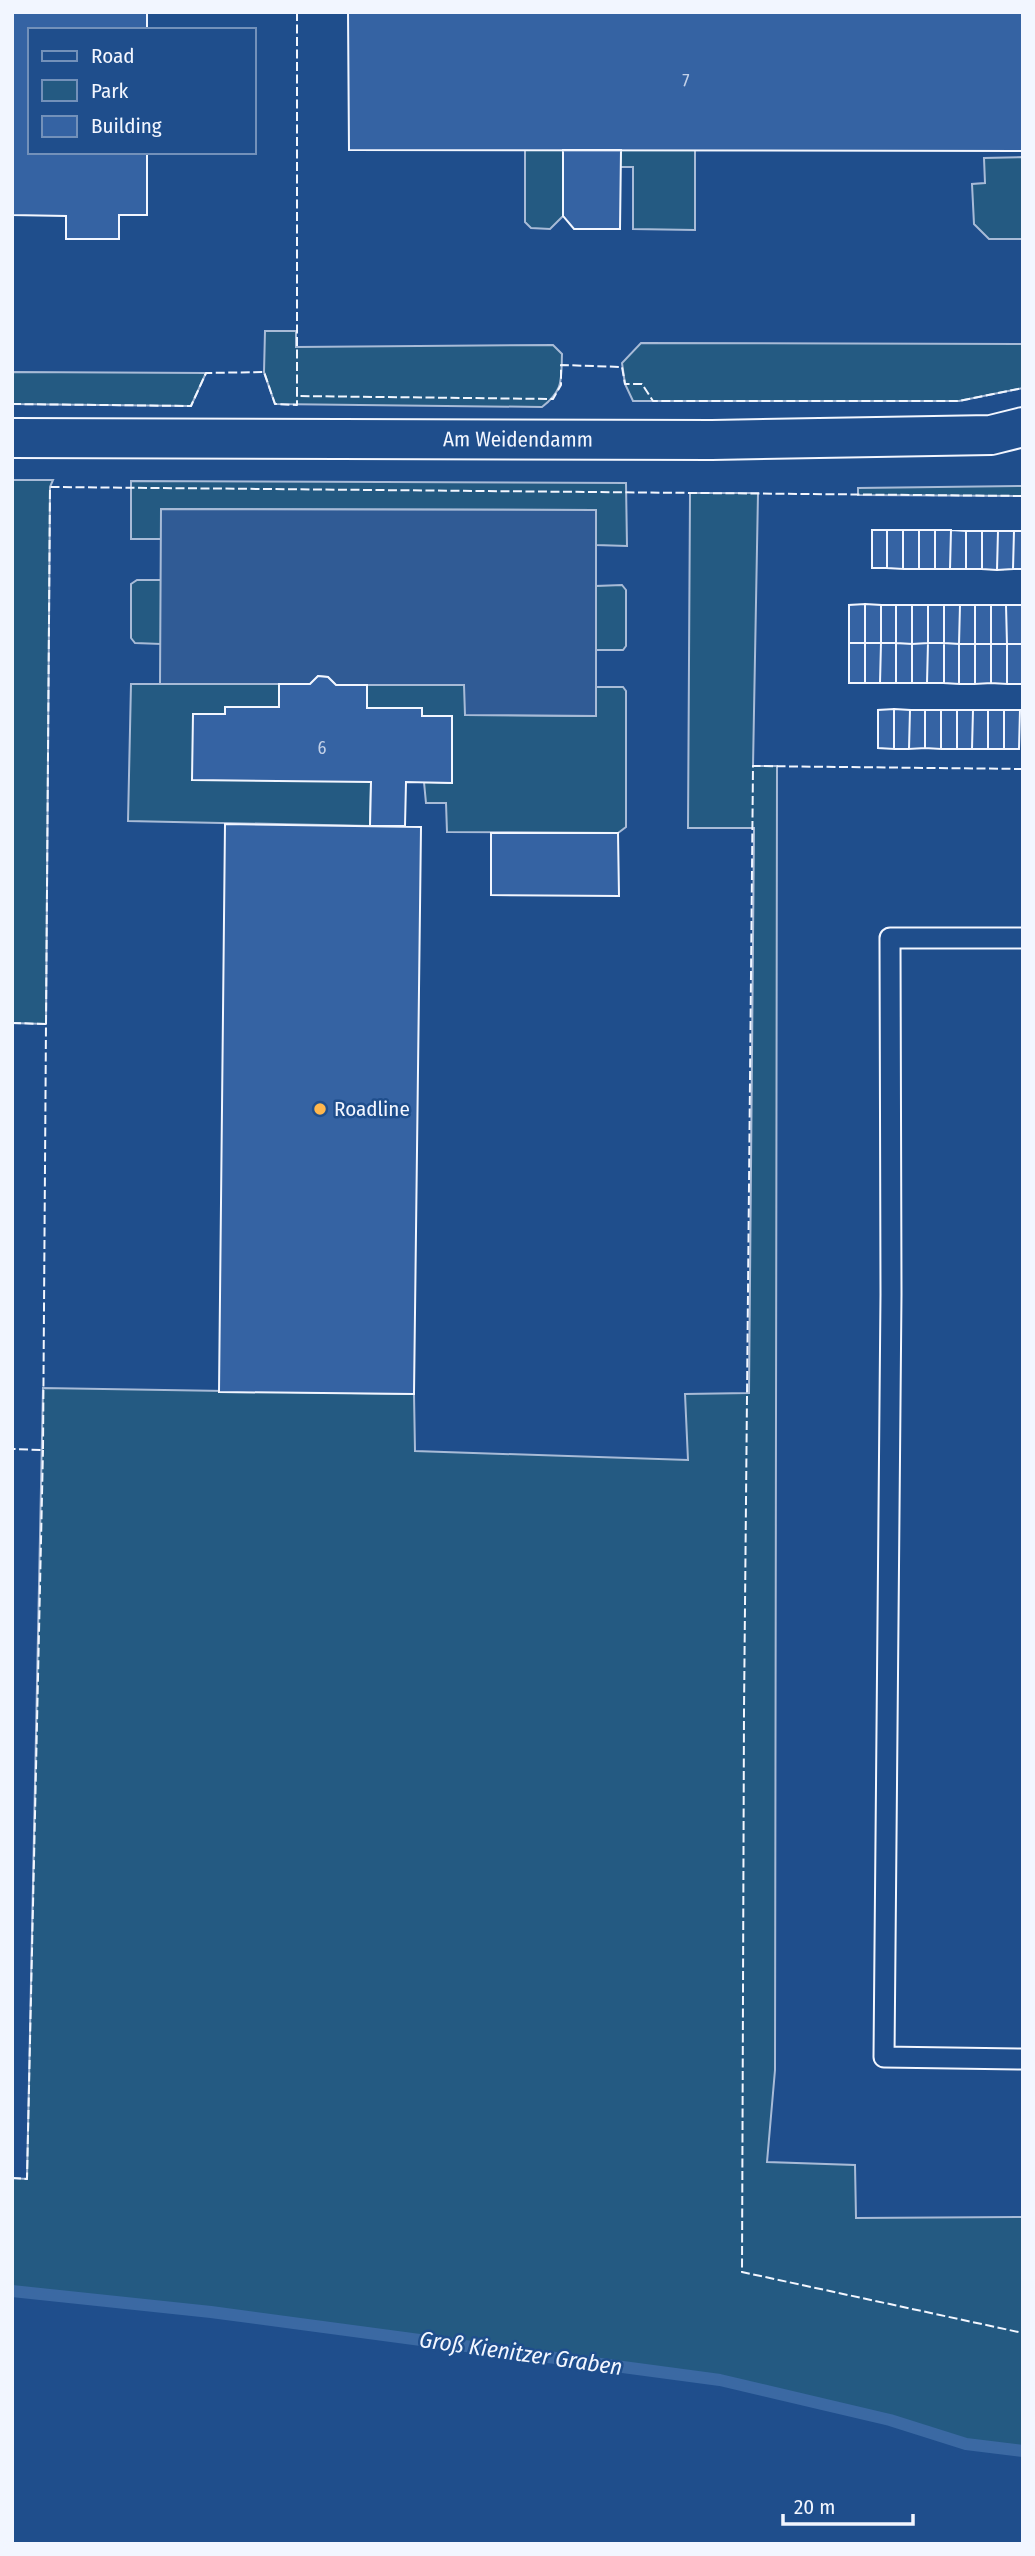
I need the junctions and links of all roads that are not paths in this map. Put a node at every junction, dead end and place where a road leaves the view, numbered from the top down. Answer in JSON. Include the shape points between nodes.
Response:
{"nodes":[{"id":1,"x":1023,"y":427,"type":"edge"},
{"id":2,"x":12,"y":438,"type":"edge"},
{"id":3,"x":1023,"y":938,"type":"edge"},
{"id":4,"x":1023,"y":2059,"type":"edge"}],
"edges":[{"from":1,"to":2,"type":"street","name":"Am Weidendamm","via":[[991,435],[712,440]]},
{"from":3,"to":4,"type":"lane","via":[[890,937],[884,2057]]}]}
